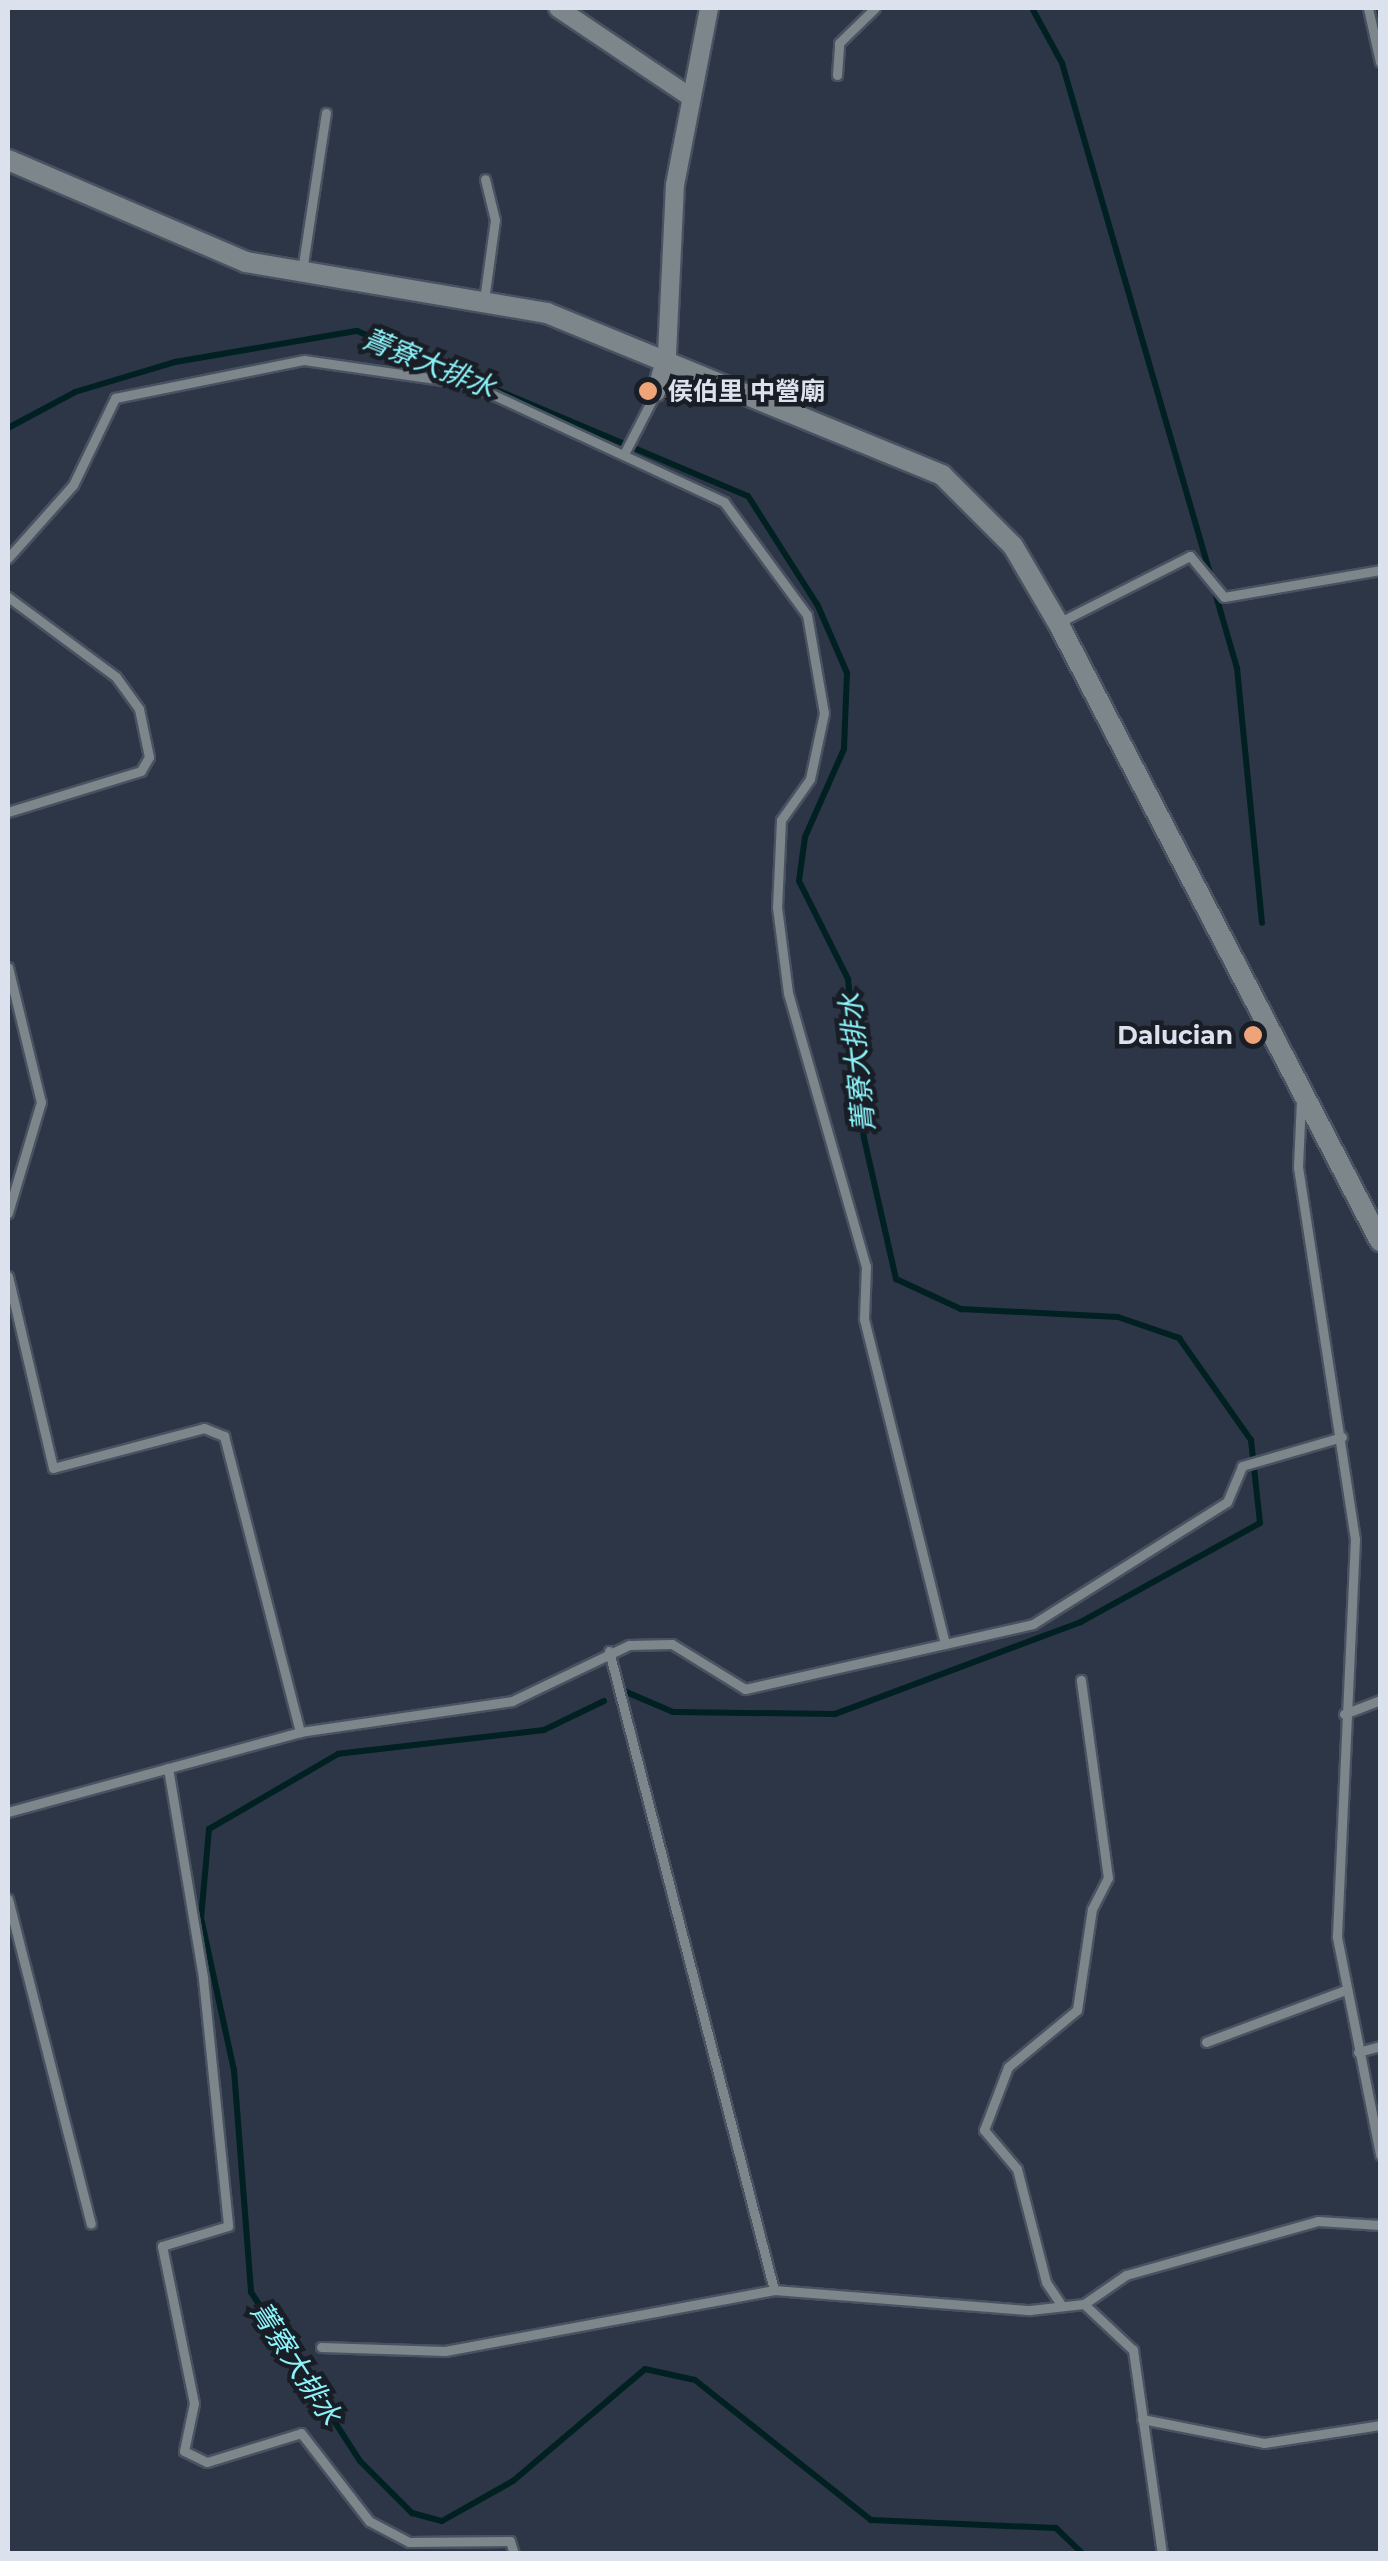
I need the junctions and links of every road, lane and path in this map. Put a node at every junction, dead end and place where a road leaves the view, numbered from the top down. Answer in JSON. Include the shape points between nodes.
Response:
{"nodes":[{"id":1,"x":558,"y":8,"type":"edge"},
{"id":2,"x":709,"y":8,"type":"edge"},
{"id":3,"x":876,"y":8,"type":"edge"},
{"id":4,"x":1368,"y":8,"type":"edge"},
{"id":5,"x":1380,"y":62,"type":"edge"},
{"id":6,"x":837,"y":75,"type":"dead end"},
{"id":7,"x":689,"y":96,"type":"junction"},
{"id":8,"x":326,"y":113,"type":"dead end"},
{"id":9,"x":8,"y":160,"type":"edge"},
{"id":10,"x":485,"y":178,"type":"dead end"},
{"id":11,"x":301,"y":274,"type":"junction"},
{"id":12,"x":484,"y":300,"type":"junction"},
{"id":13,"x":667,"y":354,"type":"junction"},
{"id":14,"x":656,"y":392,"type":"joint"},
{"id":15,"x":626,"y":450,"type":"junction"},
{"id":16,"x":8,"y":558,"type":"edge"},
{"id":17,"x":1380,"y":570,"type":"edge"},
{"id":18,"x":8,"y":597,"type":"edge"},
{"id":19,"x":1058,"y":623,"type":"junction"},
{"id":20,"x":8,"y":812,"type":"edge"},
{"id":21,"x":8,"y":967,"type":"edge"},
{"id":22,"x":1301,"y":1098,"type":"junction"},
{"id":23,"x":8,"y":1213,"type":"edge"},
{"id":24,"x":1380,"y":1242,"type":"edge"},
{"id":25,"x":8,"y":1276,"type":"edge"},
{"id":26,"x":1342,"y":1437,"type":"junction"},
{"id":27,"x":945,"y":1644,"type":"junction"},
{"id":28,"x":609,"y":1652,"type":"junction"},
{"id":29,"x":1081,"y":1680,"type":"dead end"},
{"id":30,"x":1380,"y":1700,"type":"edge"},
{"id":31,"x":1344,"y":1714,"type":"junction"},
{"id":32,"x":300,"y":1732,"type":"junction"},
{"id":33,"x":168,"y":1768,"type":"junction"},
{"id":34,"x":8,"y":1812,"type":"edge"},
{"id":35,"x":8,"y":1898,"type":"edge"},
{"id":36,"x":1345,"y":1990,"type":"junction"},
{"id":37,"x":1206,"y":2042,"type":"dead end"},
{"id":38,"x":1380,"y":2046,"type":"edge"},
{"id":39,"x":1358,"y":2052,"type":"junction"},
{"id":40,"x":1380,"y":2155,"type":"edge"},
{"id":41,"x":92,"y":2224,"type":"dead end"},
{"id":42,"x":1380,"y":2224,"type":"edge"},
{"id":43,"x":774,"y":2290,"type":"junction"},
{"id":44,"x":1060,"y":2303,"type":"junction"},
{"id":45,"x":1084,"y":2304,"type":"junction"},
{"id":46,"x":322,"y":2347,"type":"dead end"},
{"id":47,"x":1142,"y":2419,"type":"junction"},
{"id":48,"x":1380,"y":2425,"type":"edge"},
{"id":49,"x":514,"y":2554,"type":"edge"},
{"id":50,"x":1162,"y":2554,"type":"edge"}],
"edges":[{"from":1,"to":7,"type":"street"},
{"from":2,"to":7,"type":"street"},
{"from":3,"to":6,"type":"lane","via":[[839,43]]},
{"from":4,"to":5,"type":"lane"},
{"from":7,"to":13,"type":"street"},
{"from":8,"to":11,"type":"lane"},
{"from":9,"to":11,"type":"street","via":[[246,262]]},
{"from":10,"to":12,"type":"lane","via":[[495,220]]},
{"from":11,"to":12,"type":"street"},
{"from":12,"to":13,"type":"street"},
{"from":13,"to":14,"type":"street"},
{"from":13,"to":19,"type":"street","via":[[942,475],[1013,546]]},
{"from":14,"to":15,"type":"lane"},
{"from":15,"to":16,"type":"lane","via":[[421,370],[304,360],[158,385],[115,398],[73,485]]},
{"from":15,"to":27,"type":"lane","via":[[724,502],[807,615],[824,713],[810,780],[781,820],[777,907],[788,993],[866,1266],[864,1318]]},
{"from":17,"to":19,"type":"lane","via":[[1224,597],[1190,556]]},
{"from":18,"to":20,"type":"lane","via":[[116,677],[139,708],[149,757],[141,770]]},
{"from":19,"to":22,"type":"street"},
{"from":21,"to":23,"type":"lane","via":[[41,1102]]},
{"from":22,"to":24,"type":"street"},
{"from":22,"to":26,"type":"lane","via":[[1298,1167]]},
{"from":25,"to":32,"type":"lane","via":[[53,1468],[204,1428],[224,1436]]},
{"from":26,"to":27,"type":"lane","via":[[1242,1466],[1227,1502],[1033,1624]]},
{"from":26,"to":31,"type":"lane","via":[[1355,1539]]},
{"from":27,"to":28,"type":"lane","via":[[745,1688],[672,1644]]},
{"from":28,"to":32,"type":"lane","via":[[512,1701]]},
{"from":28,"to":43,"type":"lane"},
{"from":29,"to":44,"type":"lane","via":[[1108,1878],[1092,1909],[1077,2010],[1008,2067],[984,2130],[1017,2169],[1046,2282]]},
{"from":30,"to":31,"type":"lane"},
{"from":31,"to":36,"type":"lane","via":[[1338,1937]]},
{"from":32,"to":33,"type":"lane"},
{"from":33,"to":34,"type":"lane"},
{"from":33,"to":49,"type":"lane","via":[[203,1978],[228,2226],[162,2246],[194,2403],[184,2451],[207,2462],[301,2433],[369,2521],[409,2542],[510,2541]]},
{"from":35,"to":41,"type":"lane"},
{"from":36,"to":37,"type":"lane"},
{"from":36,"to":39,"type":"lane"},
{"from":38,"to":39,"type":"lane"},
{"from":39,"to":40,"type":"lane"},
{"from":42,"to":45,"type":"lane","via":[[1318,2220],[1126,2275]]},
{"from":43,"to":44,"type":"lane","via":[[1030,2310]]},
{"from":43,"to":46,"type":"lane","via":[[445,2351]]},
{"from":44,"to":45,"type":"lane"},
{"from":45,"to":47,"type":"lane","via":[[1121,2329],[1132,2350]]},
{"from":47,"to":48,"type":"lane","via":[[1264,2443]]},
{"from":47,"to":50,"type":"lane"}]}
